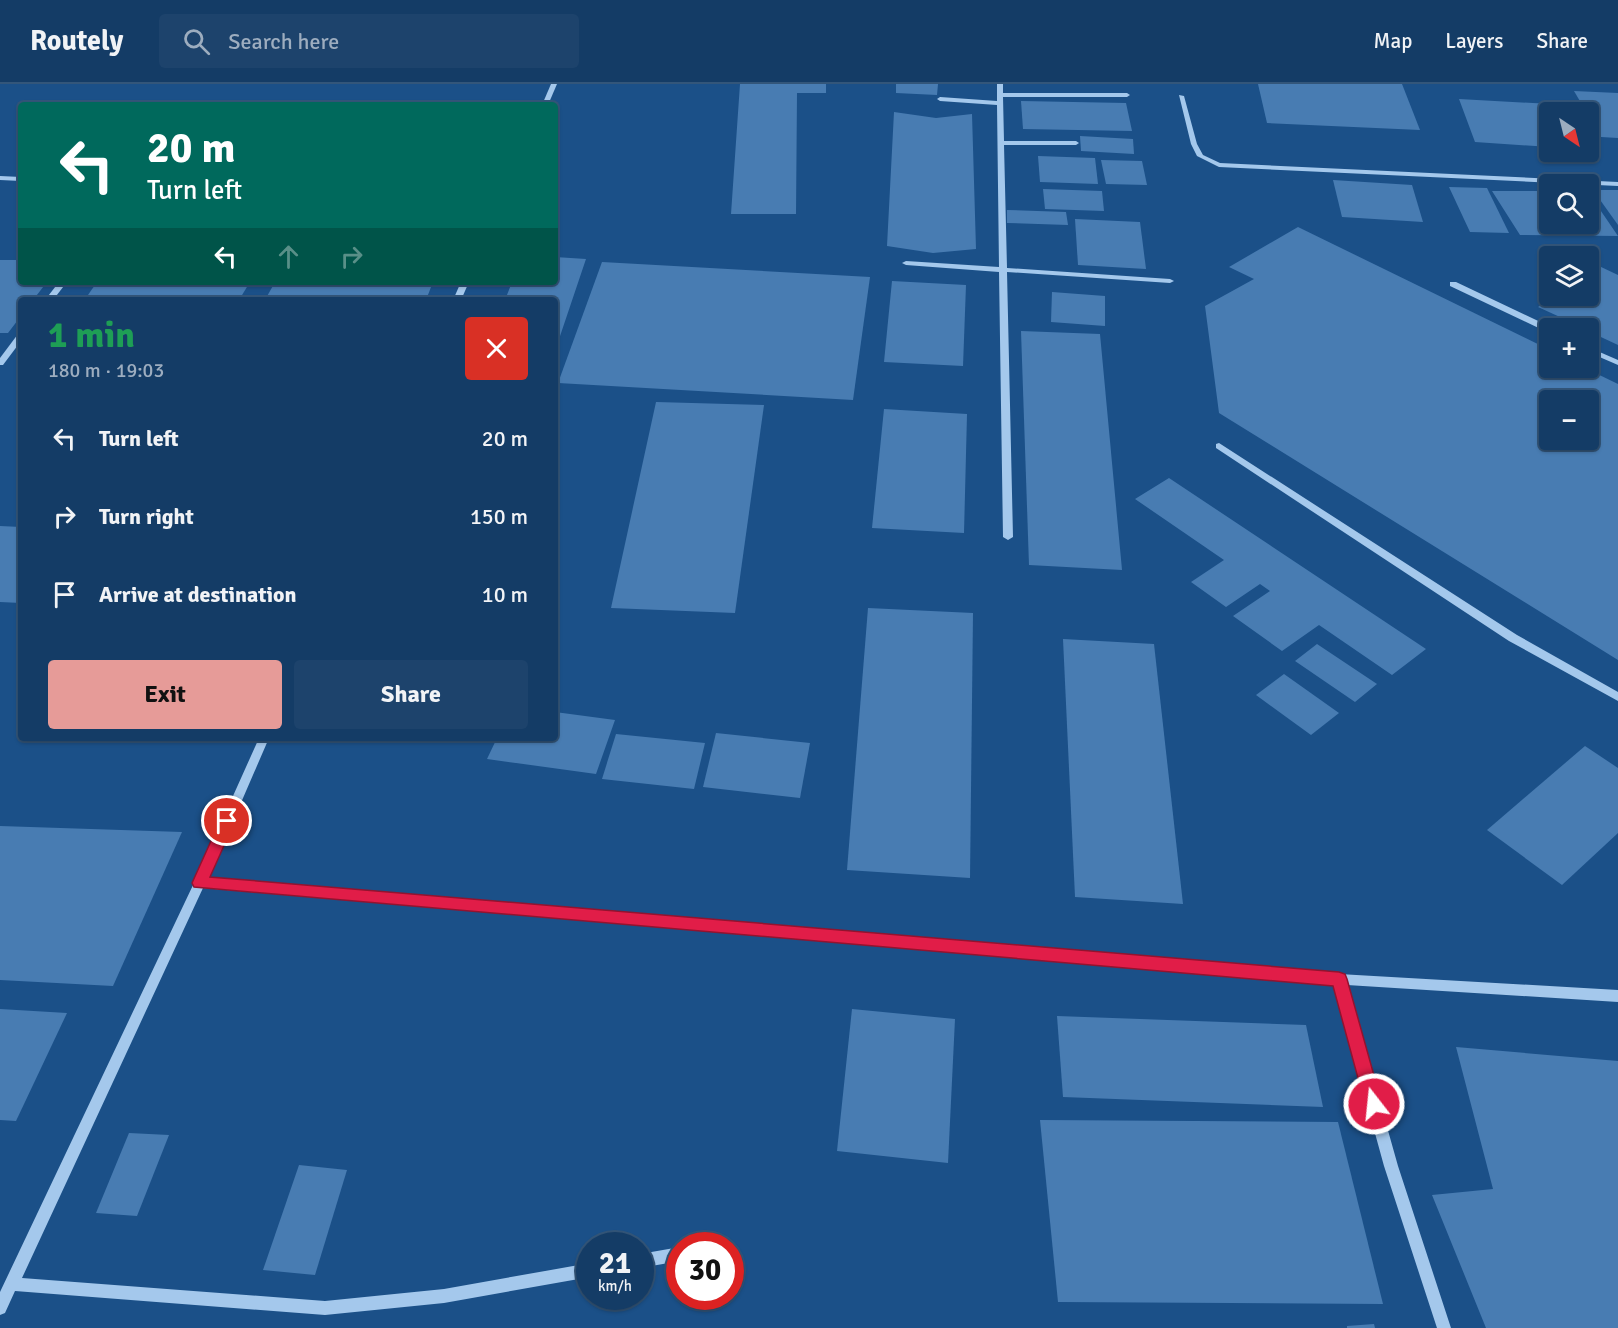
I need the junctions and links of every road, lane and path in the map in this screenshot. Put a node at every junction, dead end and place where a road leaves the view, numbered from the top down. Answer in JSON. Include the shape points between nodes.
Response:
{"nodes":[{"id":1,"x":554,"y":84,"type":"edge"},
{"id":2,"x":1000,"y":84,"type":"edge"},
{"id":3,"x":1127,"y":95,"type":"dead end"},
{"id":4,"x":1181,"y":96,"type":"dead end"},
{"id":5,"x":940,"y":99,"type":"dead end"},
{"id":6,"x":1000,"y":99,"type":"junction"},
{"id":7,"x":546,"y":102,"type":"edge"},
{"id":8,"x":1001,"y":143,"type":"junction"},
{"id":9,"x":1076,"y":143,"type":"dead end"},
{"id":10,"x":0,"y":178,"type":"edge"},
{"id":11,"x":18,"y":180,"type":"edge"},
{"id":12,"x":1618,"y":184,"type":"edge"},
{"id":13,"x":906,"y":263,"type":"dead end"},
{"id":14,"x":1003,"y":269,"type":"junction"},
{"id":15,"x":1170,"y":281,"type":"dead end"},
{"id":16,"x":1453,"y":284,"type":"dead end"},
{"id":17,"x":61,"y":285,"type":"edge"},
{"id":18,"x":51,"y":297,"type":"edge"},
{"id":19,"x":1539,"y":325,"type":"edge"},
{"id":20,"x":18,"y":340,"type":"edge"},
{"id":21,"x":1599,"y":354,"type":"edge"},
{"id":22,"x":0,"y":363,"type":"edge"},
{"id":23,"x":1618,"y":363,"type":"edge"},
{"id":24,"x":1219,"y":446,"type":"dead end"},
{"id":25,"x":1008,"y":537,"type":"dead end"},
{"id":26,"x":1618,"y":697,"type":"edge"},
{"id":27,"x":263,"y":741,"type":"edge"},
{"id":28,"x":200,"y":883,"type":"junction"},
{"id":29,"x":1339,"y":979,"type":"junction"},
{"id":30,"x":1618,"y":996,"type":"edge"},
{"id":31,"x":576,"y":1272,"type":"edge"},
{"id":32,"x":11,"y":1284,"type":"junction"},
{"id":33,"x":0,"y":1308,"type":"edge"},
{"id":34,"x":1444,"y":1328,"type":"edge"}],
"edges":[{"from":1,"to":7,"type":"street"},
{"from":2,"to":6,"type":"street"},
{"from":3,"to":6,"type":"street"},
{"from":4,"to":12,"type":"street","via":[[1200,156],[1219,165]]},
{"from":5,"to":6,"type":"street"},
{"from":6,"to":8,"type":"street"},
{"from":8,"to":9,"type":"street"},
{"from":8,"to":14,"type":"street"},
{"from":10,"to":11,"type":"street"},
{"from":13,"to":14,"type":"street"},
{"from":14,"to":15,"type":"street"},
{"from":14,"to":25,"type":"street"},
{"from":16,"to":19,"type":"street"},
{"from":17,"to":18,"type":"street"},
{"from":20,"to":22,"type":"street"},
{"from":21,"to":23,"type":"street"},
{"from":24,"to":26,"type":"street","via":[[1513,638]]},
{"from":27,"to":28,"type":"street"},
{"from":28,"to":29,"type":"street"},
{"from":28,"to":32,"type":"street"},
{"from":29,"to":30,"type":"street"},
{"from":29,"to":34,"type":"street","via":[[1391,1166]]},
{"from":31,"to":32,"type":"street","via":[[444,1296],[324,1308]]},
{"from":32,"to":33,"type":"street"}]}
